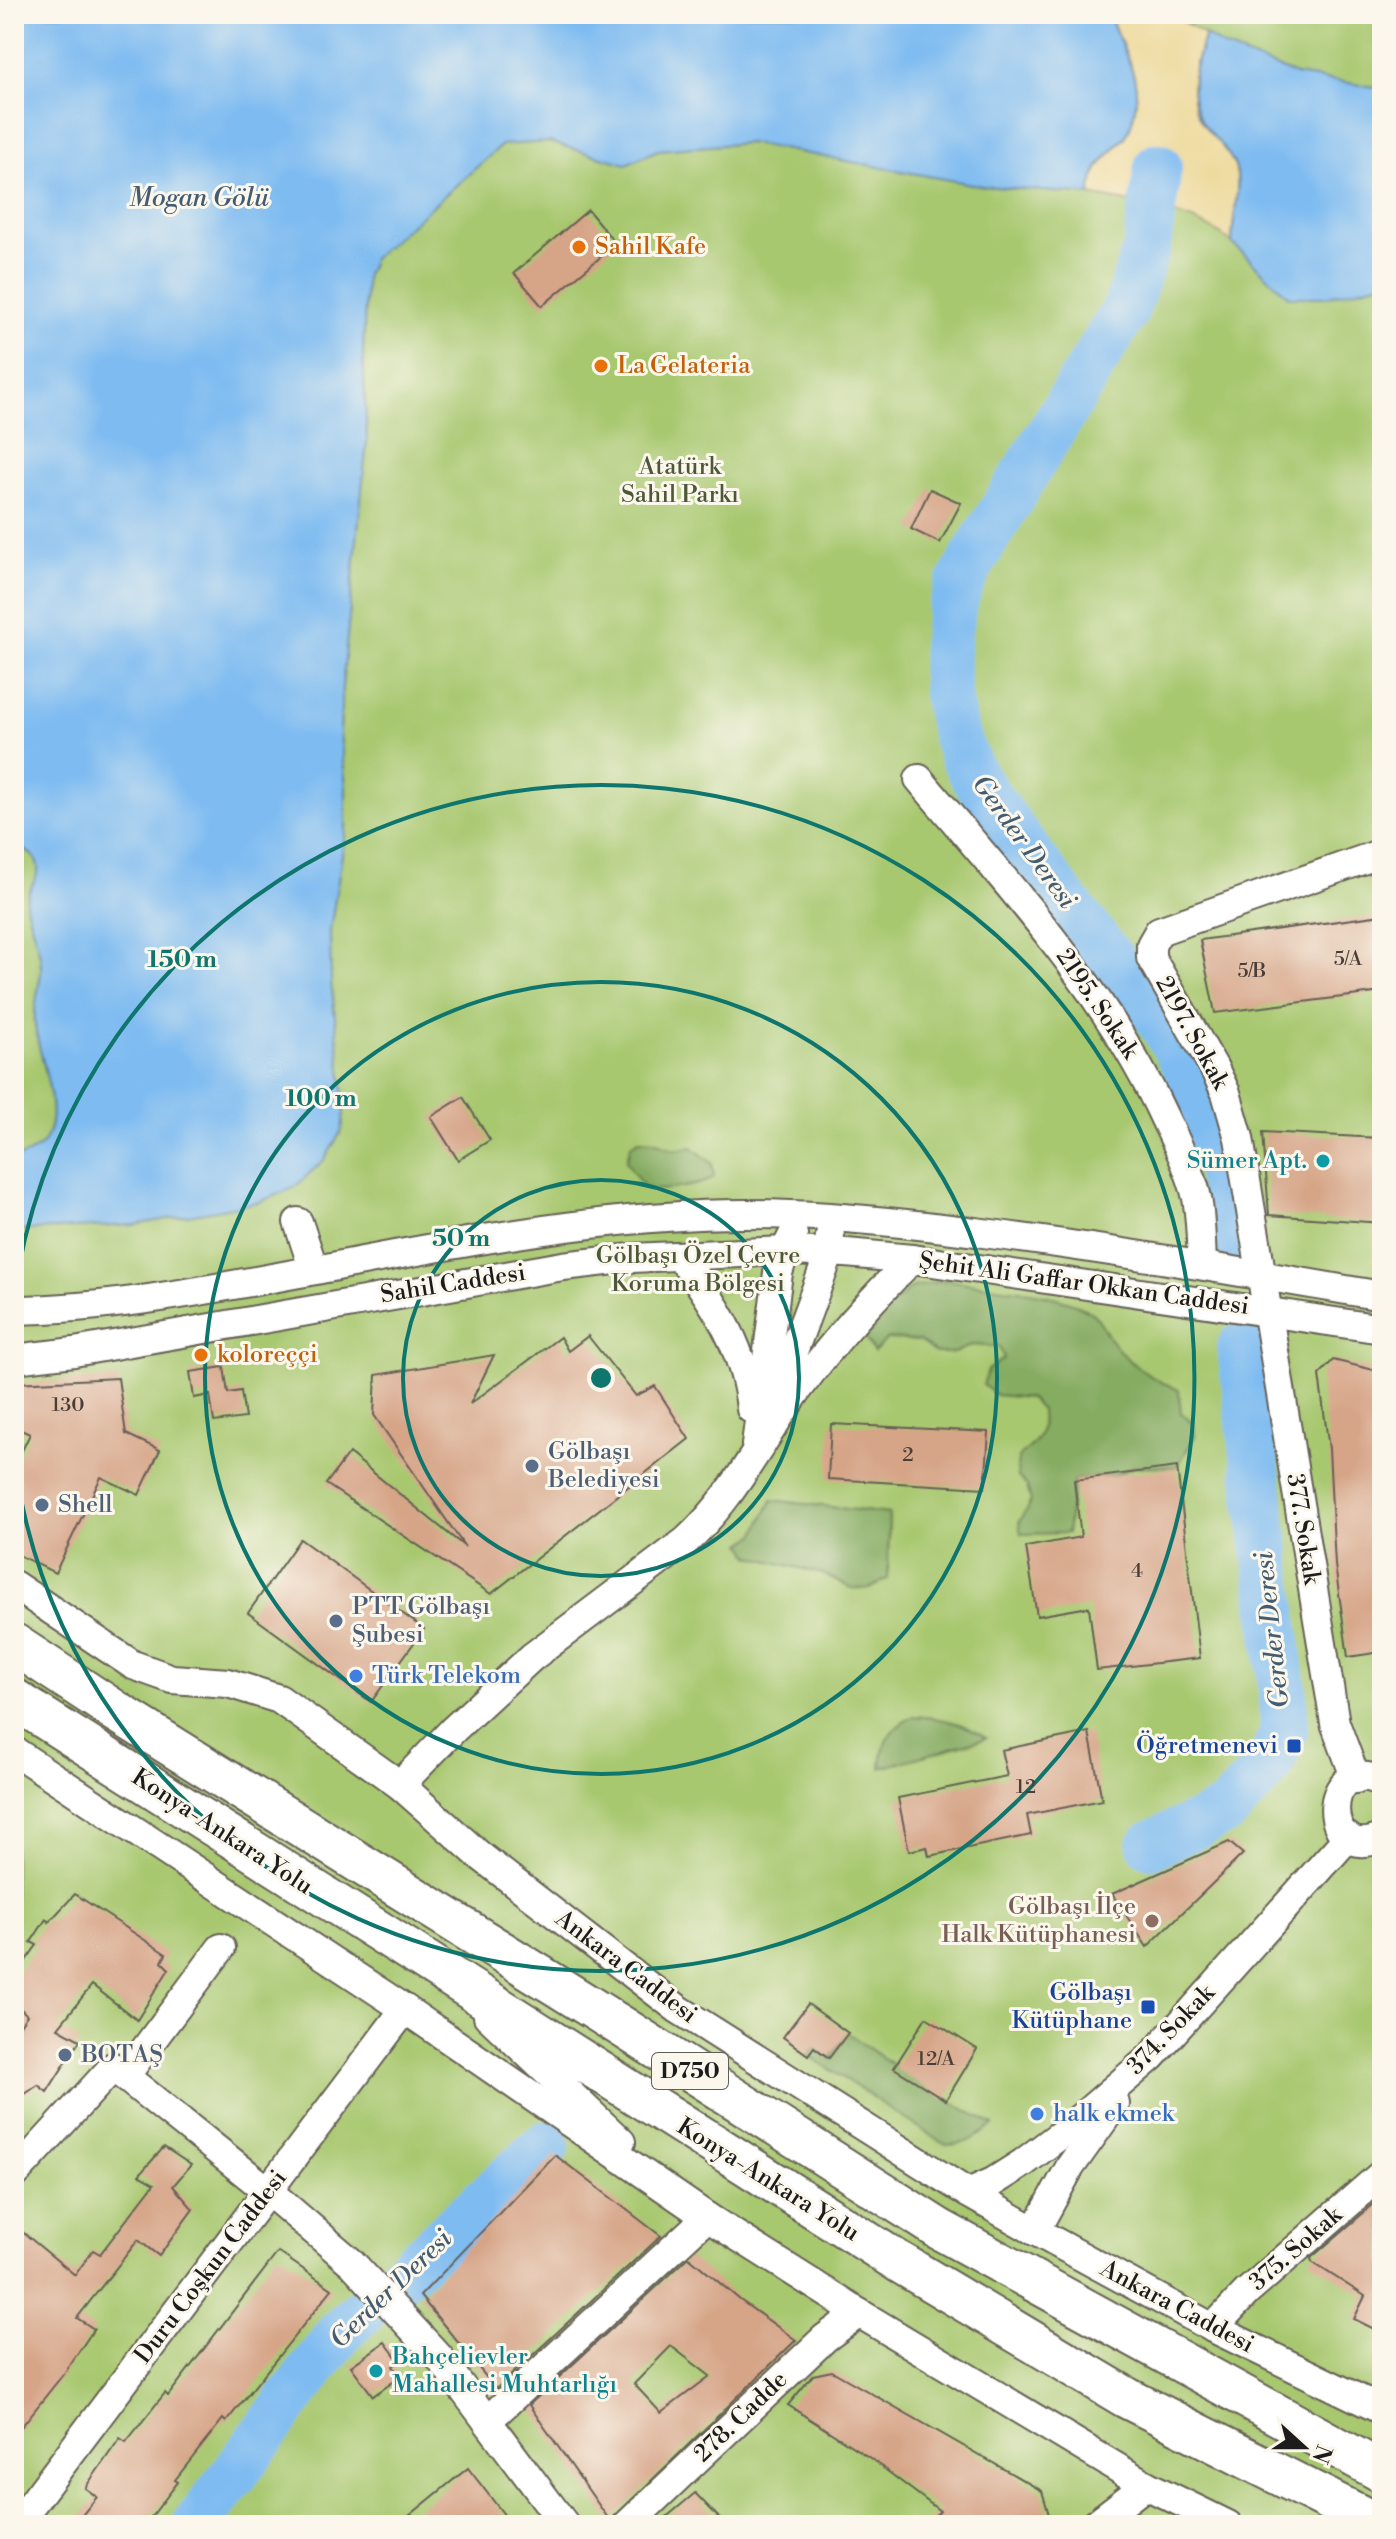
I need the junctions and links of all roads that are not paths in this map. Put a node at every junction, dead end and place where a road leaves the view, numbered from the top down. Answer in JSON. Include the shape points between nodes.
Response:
{"nodes":[{"id":1,"x":919,"y":779,"type":"dead end"},
{"id":2,"x":1382,"y":853,"type":"edge"},
{"id":3,"x":834,"y":1216,"type":"junction"},
{"id":4,"x":298,"y":1222,"type":"dead end"},
{"id":5,"x":785,"y":1251,"type":"junction"},
{"id":6,"x":838,"y":1253,"type":"junction"},
{"id":7,"x":680,"y":1256,"type":"junction"},
{"id":8,"x":912,"y":1259,"type":"junction"},
{"id":9,"x":1202,"y":1265,"type":"junction"},
{"id":10,"x":314,"y":1270,"type":"junction"},
{"id":11,"x":1262,"y":1276,"type":"junction"},
{"id":12,"x":1382,"y":1296,"type":"edge"},
{"id":13,"x":14,"y":1310,"type":"edge"},
{"id":14,"x":1268,"y":1311,"type":"junction"},
{"id":15,"x":1382,"y":1329,"type":"edge"},
{"id":16,"x":14,"y":1359,"type":"edge"},
{"id":17,"x":755,"y":1454,"type":"junction"},
{"id":18,"x":14,"y":1585,"type":"edge"},
{"id":19,"x":14,"y":1644,"type":"edge"},
{"id":20,"x":14,"y":1699,"type":"edge"},
{"id":21,"x":14,"y":1751,"type":"edge"},
{"id":22,"x":1369,"y":1780,"type":"edge"},
{"id":23,"x":400,"y":1785,"type":"junction"},
{"id":24,"x":1348,"y":1837,"type":"junction"},
{"id":25,"x":1382,"y":1837,"type":"edge"},
{"id":26,"x":221,"y":1948,"type":"dead end"},
{"id":27,"x":441,"y":1972,"type":"junction"},
{"id":28,"x":405,"y":2009,"type":"junction"},
{"id":29,"x":1151,"y":2057,"type":"junction"},
{"id":30,"x":125,"y":2076,"type":"junction"},
{"id":31,"x":1382,"y":2174,"type":"edge"},
{"id":32,"x":14,"y":2175,"type":"edge"},
{"id":33,"x":268,"y":2191,"type":"junction"},
{"id":34,"x":968,"y":2193,"type":"junction"},
{"id":35,"x":697,"y":2211,"type":"junction"},
{"id":36,"x":1035,"y":2231,"type":"junction"},
{"id":37,"x":859,"y":2313,"type":"junction"},
{"id":38,"x":1213,"y":2328,"type":"junction"},
{"id":39,"x":1382,"y":2410,"type":"edge"},
{"id":40,"x":487,"y":2421,"type":"junction"},
{"id":41,"x":1382,"y":2472,"type":"edge"},
{"id":42,"x":1146,"y":2485,"type":"junction"},
{"id":43,"x":16,"y":2525,"type":"edge"},
{"id":44,"x":565,"y":2525,"type":"edge"},
{"id":45,"x":627,"y":2525,"type":"edge"},
{"id":46,"x":1094,"y":2525,"type":"edge"},
{"id":47,"x":1228,"y":2525,"type":"edge"},
{"id":48,"x":1379,"y":2525,"type":"edge"}],
"edges":[{"from":1,"to":9,"type":"street","name":"2195. Sokak","via":[[1068,958],[1129,1049],[1197,1197]]},
{"from":2,"to":11,"type":"street","name":"2197. Sokak","via":[[1159,931],[1151,945],[1151,958],[1226,1093],[1239,1138]]},
{"from":3,"to":5,"type":"street","via":[[805,1224]]},
{"from":3,"to":6,"type":"street","via":[[829,1228]]},
{"from":3,"to":9,"type":"street","name":"Şehit Ali Gaffar Okkan Caddesi"},
{"from":3,"to":10,"type":"street","name":"Şehit Ali Gaffar Okkan Caddesi","via":[[668,1216],[529,1233]]},
{"from":4,"to":10,"type":"street"},
{"from":5,"to":6,"type":"street","name":"Şehit Ali Gaffar Okkan Caddesi"},
{"from":5,"to":7,"type":"street","name":"Şehit Ali Gaffar Okkan Caddesi"},
{"from":5,"to":17,"type":"street"},
{"from":6,"to":8,"type":"street","name":"Şehit Ali Gaffar Okkan Caddesi"},
{"from":6,"to":17,"type":"street"},
{"from":7,"to":16,"type":"street","name":"Sahil Caddesi","via":[[563,1266]]},
{"from":7,"to":17,"type":"street","via":[[712,1300],[742,1359]]},
{"from":8,"to":14,"type":"street","name":"Şehit Ali Gaffar Okkan Caddesi"},
{"from":8,"to":17,"type":"street","via":[[838,1339]]},
{"from":9,"to":11,"type":"street","name":"Şehit Ali Gaffar Okkan Caddesi"},
{"from":10,"to":13,"type":"street","name":"Şehit Ali Gaffar Okkan Caddesi","via":[[146,1299]]},
{"from":11,"to":12,"type":"street","name":"Şehit Ali Gaffar Okkan Caddesi"},
{"from":11,"to":14,"type":"street","name":"377. Sokak"},
{"from":14,"to":15,"type":"street","name":"Şehit Ali Gaffar Okkan Caddesi"},
{"from":14,"to":22,"type":"street","name":"377. Sokak","via":[[1335,1723]]},
{"from":17,"to":23,"type":"street","via":[[706,1523],[532,1657]]},
{"from":18,"to":23,"type":"street","name":"Ankara Caddesi","via":[[133,1665],[172,1679],[228,1683],[279,1699]]},
{"from":19,"to":41,"type":"highway","number":"D750","via":[[939,2229]]},
{"from":20,"to":27,"type":"highway","name":"Konya-Ankara Yolu","number":"D750"},
{"from":21,"to":28,"type":"street"},
{"from":22,"to":24,"type":"street","via":[[1340,1790],[1333,1810]]},
{"from":23,"to":34,"type":"street","name":"Ankara Caddesi","via":[[479,1855],[678,2009]]},
{"from":24,"to":25,"type":"street"},
{"from":24,"to":29,"type":"street","name":"374. Sokak"},
{"from":26,"to":30,"type":"street"},
{"from":27,"to":35,"type":"street"},
{"from":27,"to":48,"type":"highway","name":"Konya-Ankara Yolu","number":"D750","via":[[805,2205],[1127,2398]]},
{"from":28,"to":33,"type":"street","name":"Duru Coşkun Caddesi"},
{"from":28,"to":35,"type":"street"},
{"from":29,"to":34,"type":"street","name":"374. Sokak","via":[[1023,2163]]},
{"from":29,"to":36,"type":"street","via":[[1075,2158]]},
{"from":30,"to":32,"type":"street","via":[[113,2067]]},
{"from":30,"to":33,"type":"street"},
{"from":31,"to":38,"type":"street","name":"375. Sokak"},
{"from":33,"to":40,"type":"street","via":[[352,2263],[439,2357]]},
{"from":33,"to":43,"type":"street","name":"Duru Coşkun Caddesi"},
{"from":34,"to":36,"type":"street","name":"Ankara Caddesi"},
{"from":35,"to":37,"type":"street"},
{"from":35,"to":40,"type":"street"},
{"from":36,"to":38,"type":"street","name":"Ankara Caddesi"},
{"from":37,"to":42,"type":"street"},
{"from":37,"to":45,"type":"street","name":"278. Cadde","via":[[825,2338]]},
{"from":38,"to":39,"type":"street","name":"Ankara Caddesi"},
{"from":40,"to":44,"type":"street"},
{"from":42,"to":46,"type":"street"},
{"from":42,"to":47,"type":"street"}]}
